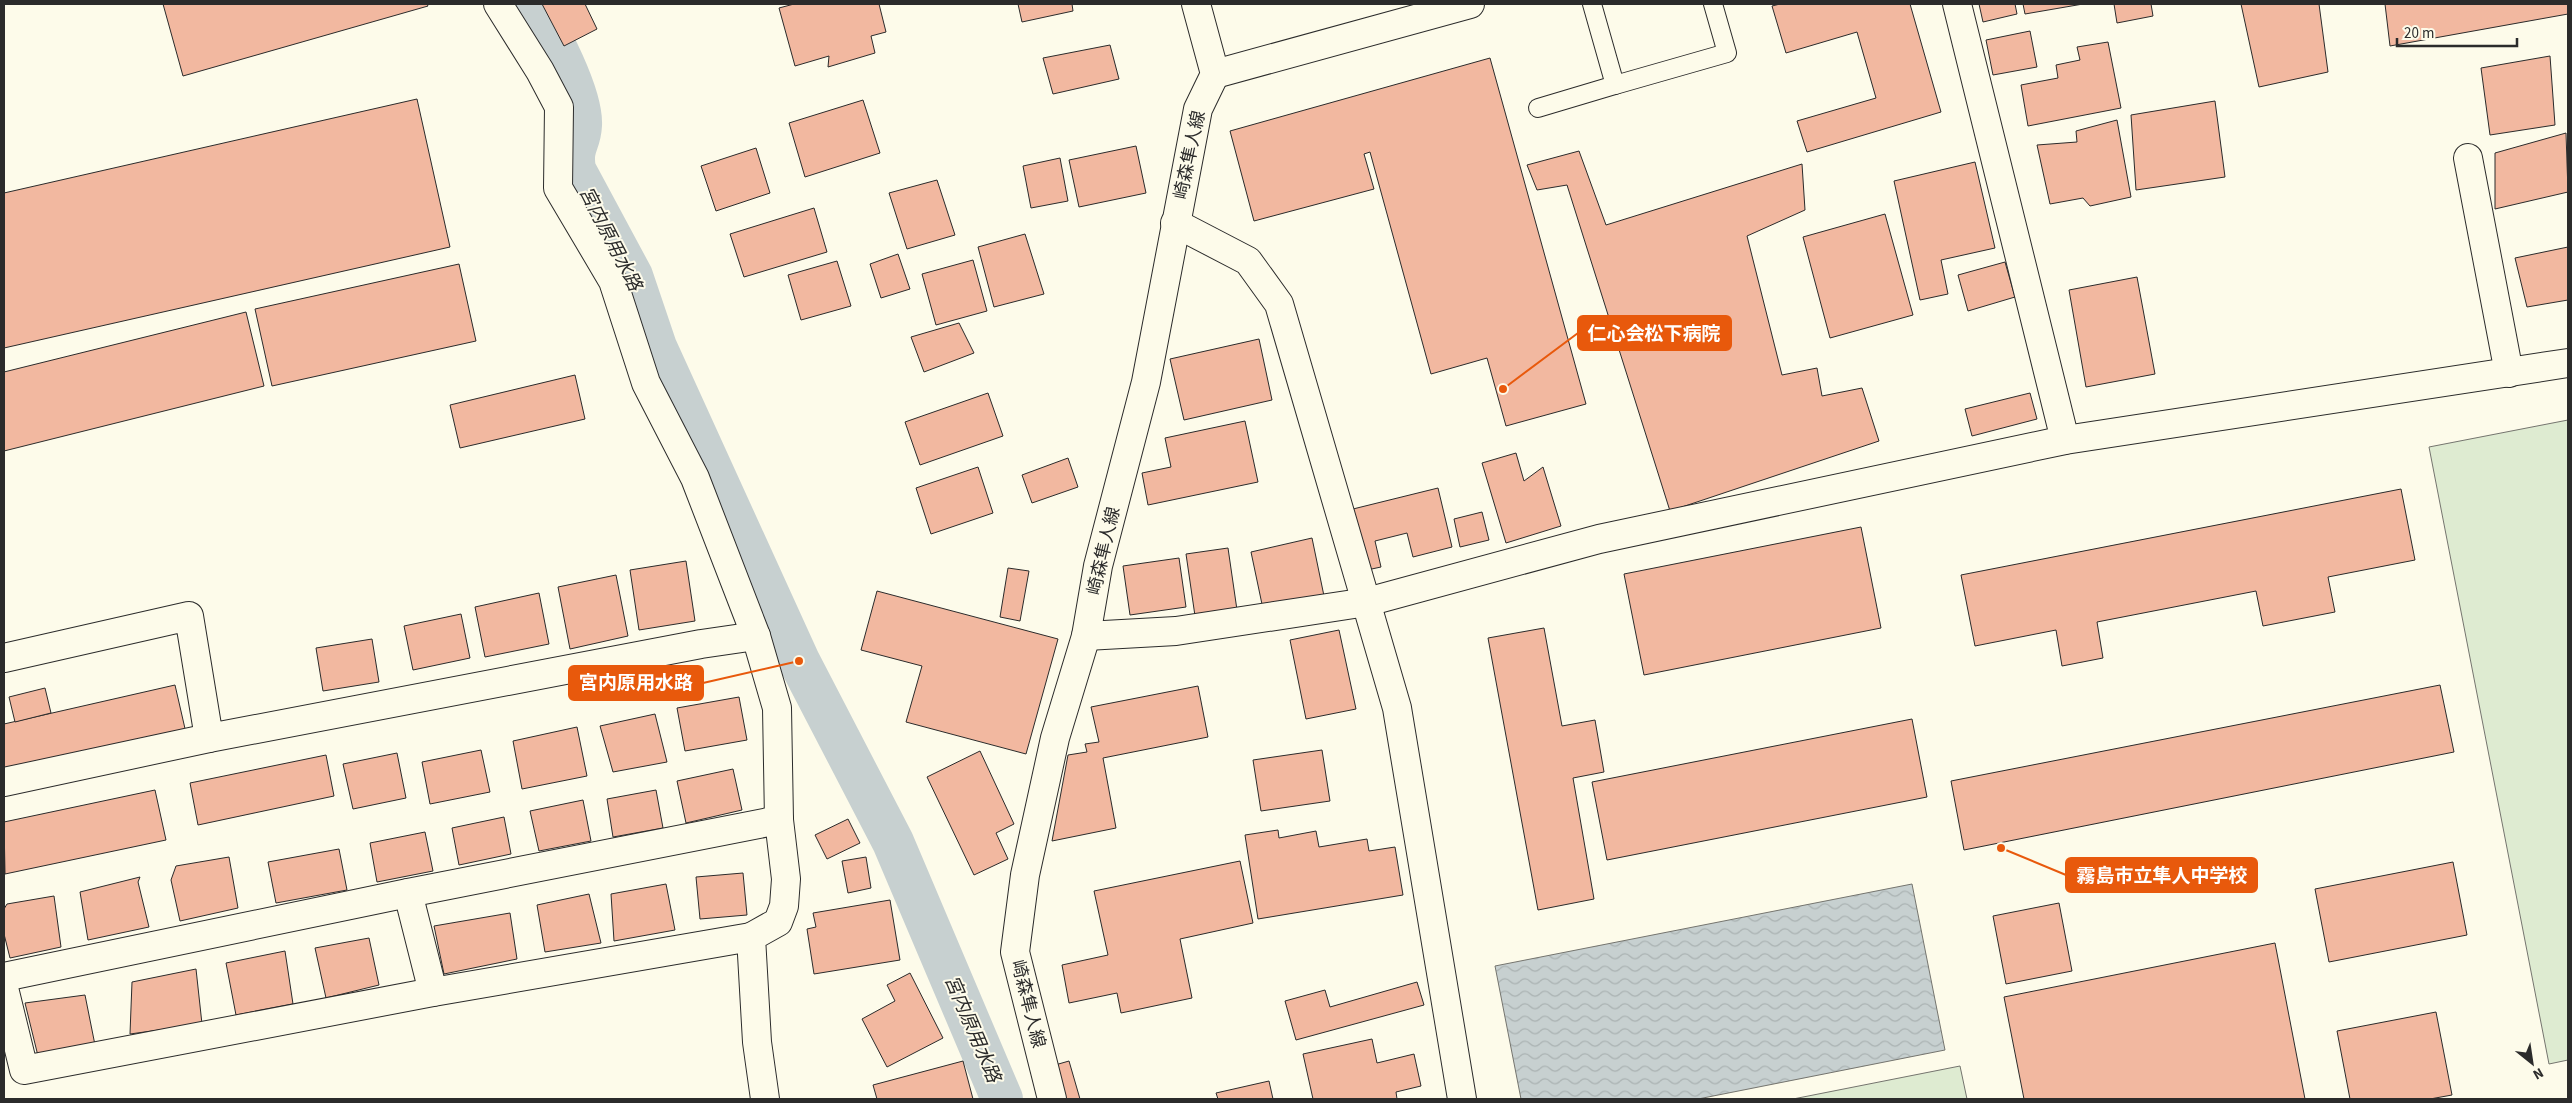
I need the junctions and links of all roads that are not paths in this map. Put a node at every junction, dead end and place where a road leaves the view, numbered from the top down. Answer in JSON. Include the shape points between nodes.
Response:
{"nodes":[{"id":1,"x":498,"y":4,"type":"edge"},
{"id":2,"x":1196,"y":4,"type":"edge"},
{"id":3,"x":1470,"y":4,"type":"edge"},
{"id":4,"x":1592,"y":4,"type":"edge"},
{"id":5,"x":1713,"y":4,"type":"edge"},
{"id":6,"x":1957,"y":4,"type":"edge"},
{"id":7,"x":1215,"y":74,"type":"junction"},
{"id":8,"x":1616,"y":85,"type":"junction"},
{"id":9,"x":1538,"y":108,"type":"dead end"},
{"id":10,"x":2468,"y":158,"type":"dead end"},
{"id":11,"x":1175,"y":224,"type":"junction"},
{"id":12,"x":2568,"y":363,"type":"edge"},
{"id":13,"x":2509,"y":373,"type":"junction"},
{"id":14,"x":2066,"y":440,"type":"junction"},
{"id":15,"x":1367,"y":602,"type":"junction"},
{"id":16,"x":756,"y":636,"type":"junction"},
{"id":17,"x":1086,"y":636,"type":"junction"},
{"id":18,"x":4,"y":658,"type":"edge"},
{"id":19,"x":208,"y":738,"type":"junction"},
{"id":20,"x":4,"y":782,"type":"edge"},
{"id":21,"x":779,"y":820,"type":"junction"},
{"id":22,"x":408,"y":893,"type":"junction"},
{"id":23,"x":750,"y":937,"type":"junction"},
{"id":24,"x":4,"y":977,"type":"edge"},
{"id":25,"x":4,"y":988,"type":"edge"},
{"id":26,"x":433,"y":992,"type":"junction"},
{"id":27,"x":764,"y":1099,"type":"edge"},
{"id":28,"x":1052,"y":1099,"type":"edge"},
{"id":29,"x":1462,"y":1099,"type":"edge"}],
"edges":[{"from":1,"to":16,"type":"street","via":[[559,108],[558,188],[613,281],[646,383],[695,478]]},
{"from":2,"to":7,"type":"street"},
{"from":3,"to":7,"type":"street"},
{"from":4,"to":8,"type":"lane"},
{"from":5,"to":8,"type":"lane","via":[[1727,53]]},
{"from":6,"to":14,"type":"street"},
{"from":7,"to":11,"type":"street","name":"崎森隼人線","via":[[1198,109]]},
{"from":8,"to":9,"type":"lane"},
{"from":10,"to":13,"type":"street"},
{"from":11,"to":15,"type":"street","via":[[1248,261],[1279,304]]},
{"from":11,"to":17,"type":"street","name":"崎森隼人線","via":[[1146,382],[1098,566]]},
{"from":12,"to":13,"type":"street"},
{"from":13,"to":14,"type":"street"},
{"from":14,"to":15,"type":"street","via":[[1599,539]]},
{"from":15,"to":17,"type":"street","via":[[1176,631]]},
{"from":15,"to":29,"type":"street","via":[[1397,708]]},
{"from":16,"to":19,"type":"street"},
{"from":16,"to":21,"type":"street","via":[[777,708]]},
{"from":17,"to":28,"type":"street","name":"崎森隼人線","via":[[1053,748],[1025,874],[1015,952]]},
{"from":18,"to":19,"type":"street","via":[[189,616]]},
{"from":19,"to":20,"type":"street"},
{"from":21,"to":22,"type":"street"},
{"from":21,"to":23,"type":"street","via":[[786,879],[784,906],[778,922]]},
{"from":22,"to":24,"type":"street"},
{"from":22,"to":26,"type":"street"},
{"from":23,"to":26,"type":"street"},
{"from":23,"to":27,"type":"street","via":[[756,1042]]},
{"from":25,"to":26,"type":"street","via":[[24,1070]]}]}
